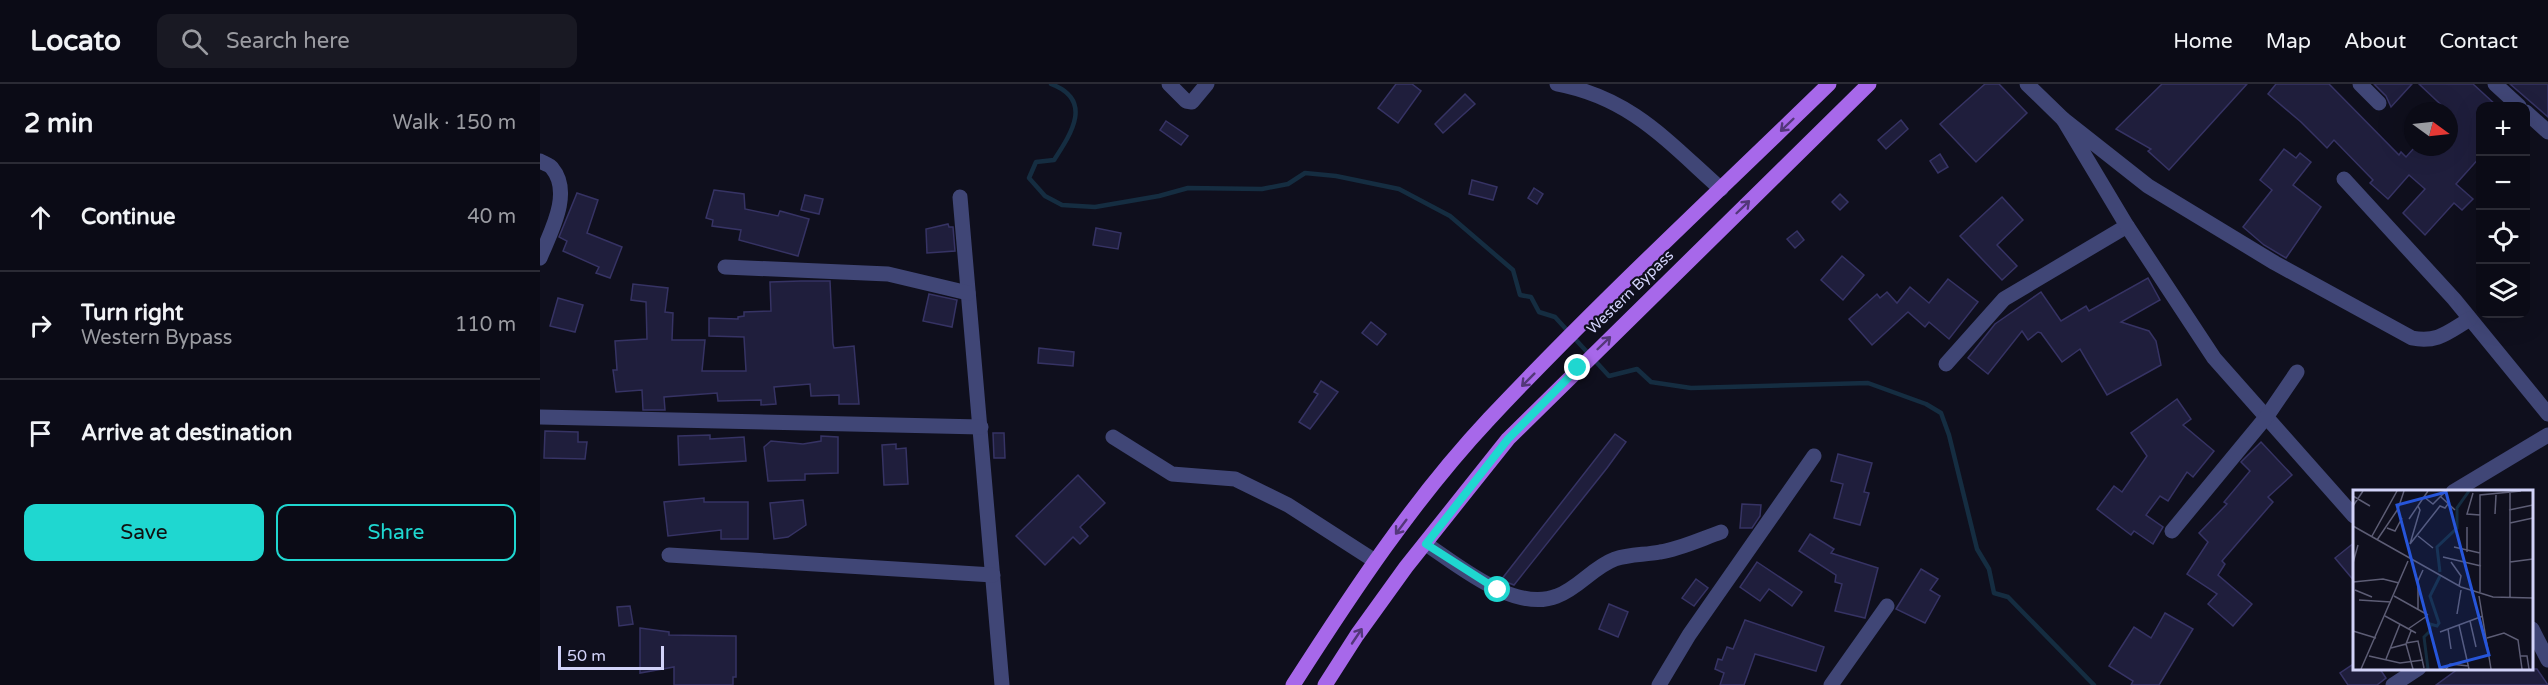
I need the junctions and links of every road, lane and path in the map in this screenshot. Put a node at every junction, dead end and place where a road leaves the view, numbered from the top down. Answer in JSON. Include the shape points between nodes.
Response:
{"nodes":[{"id":1,"x":1169,"y":84,"type":"edge"},
{"id":2,"x":1207,"y":84,"type":"edge"},
{"id":3,"x":1557,"y":84,"type":"edge"},
{"id":4,"x":1829,"y":84,"type":"edge"},
{"id":5,"x":1869,"y":84,"type":"edge"},
{"id":6,"x":2027,"y":84,"type":"edge"},
{"id":7,"x":2360,"y":84,"type":"edge"},
{"id":8,"x":2495,"y":84,"type":"edge"},
{"id":9,"x":2515,"y":102,"type":"edge"},
{"id":10,"x":2379,"y":104,"type":"dead end"},
{"id":11,"x":2530,"y":116,"type":"edge"},
{"id":12,"x":2063,"y":119,"type":"junction"},
{"id":13,"x":2548,"y":132,"type":"edge"},
{"id":14,"x":540,"y":161,"type":"edge"},
{"id":15,"x":2344,"y":179,"type":"dead end"},
{"id":16,"x":1721,"y":189,"type":"junction"},
{"id":17,"x":960,"y":197,"type":"dead end"},
{"id":18,"x":2127,"y":226,"type":"junction"},
{"id":19,"x":540,"y":258,"type":"edge"},
{"id":20,"x":725,"y":267,"type":"dead end"},
{"id":21,"x":968,"y":293,"type":"junction"},
{"id":22,"x":2470,"y":319,"type":"junction"},
{"id":23,"x":1946,"y":364,"type":"dead end"},
{"id":24,"x":2297,"y":372,"type":"dead end"},
{"id":25,"x":2548,"y":414,"type":"edge"},
{"id":26,"x":2267,"y":416,"type":"junction"},
{"id":27,"x":540,"y":417,"type":"edge"},
{"id":28,"x":981,"y":427,"type":"junction"},
{"id":29,"x":2548,"y":435,"type":"edge"},
{"id":30,"x":1113,"y":437,"type":"dead end"},
{"id":31,"x":1814,"y":456,"type":"dead end"},
{"id":32,"x":2456,"y":490,"type":"edge"},
{"id":33,"x":2353,"y":514,"type":"edge"},
{"id":34,"x":2172,"y":531,"type":"dead end"},
{"id":35,"x":1721,"y":532,"type":"dead end"},
{"id":36,"x":1426,"y":544,"type":"junction"},
{"id":37,"x":669,"y":555,"type":"dead end"},
{"id":38,"x":1376,"y":561,"type":"junction"},
{"id":39,"x":993,"y":575,"type":"junction"},
{"id":40,"x":1887,"y":606,"type":"dead end"},
{"id":41,"x":2533,"y":631,"type":"edge"},
{"id":42,"x":2548,"y":660,"type":"edge"},
{"id":43,"x":2416,"y":670,"type":"edge"},
{"id":44,"x":2398,"y":677,"type":"edge"},
{"id":45,"x":1002,"y":685,"type":"edge"},
{"id":46,"x":1293,"y":685,"type":"edge"},
{"id":47,"x":1325,"y":685,"type":"edge"},
{"id":48,"x":1659,"y":685,"type":"edge"},
{"id":49,"x":1831,"y":685,"type":"edge"}],
"edges":[{"from":1,"to":2,"type":"street","via":[[1192,102]]},
{"from":3,"to":16,"type":"street","via":[[1611,100],[1642,119]]},
{"from":4,"to":16,"type":"main road","name":"Western Bypass","one_way":true},
{"from":36,"to":5,"type":"main road","name":"Western Bypass","one_way":true,"via":[[1508,439]]},
{"from":6,"to":12,"type":"street"},
{"from":7,"to":10,"type":"street"},
{"from":8,"to":9,"type":"street"},
{"from":11,"to":13,"type":"street"},
{"from":12,"to":18,"type":"street"},
{"from":12,"to":22,"type":"street","via":[[2148,186],[2275,263],[2412,338],[2436,339]]},
{"from":14,"to":19,"type":"street","via":[[552,168],[560,189],[557,212]]},
{"from":15,"to":22,"type":"street"},
{"from":16,"to":38,"type":"main road","name":"Western Bypass","one_way":true,"via":[[1489,419],[1436,480]]},
{"from":17,"to":21,"type":"street"},
{"from":18,"to":23,"type":"street","via":[[2004,299]]},
{"from":18,"to":26,"type":"street","via":[[2214,358]]},
{"from":20,"to":21,"type":"street","via":[[888,274]]},
{"from":21,"to":28,"type":"street"},
{"from":22,"to":25,"type":"street"},
{"from":24,"to":26,"type":"street"},
{"from":26,"to":33,"type":"street"},
{"from":26,"to":34,"type":"street"},
{"from":27,"to":28,"type":"street"},
{"from":28,"to":39,"type":"street"},
{"from":29,"to":32,"type":"street"},
{"from":30,"to":38,"type":"street","via":[[1172,474],[1235,479],[1288,506]]},
{"from":31,"to":48,"type":"street","via":[[1689,634]]},
{"from":35,"to":36,"type":"street","via":[[1662,552],[1614,560],[1557,597],[1541,600],[1498,590]]},
{"from":47,"to":36,"type":"main road","name":"Western Bypass","one_way":true,"via":[[1357,635]]},
{"from":37,"to":39,"type":"street"},
{"from":38,"to":46,"type":"main road","name":"Western Bypass"},
{"from":39,"to":45,"type":"street"},
{"from":40,"to":49,"type":"street"},
{"from":41,"to":42,"type":"street"},
{"from":43,"to":44,"type":"street"}]}
